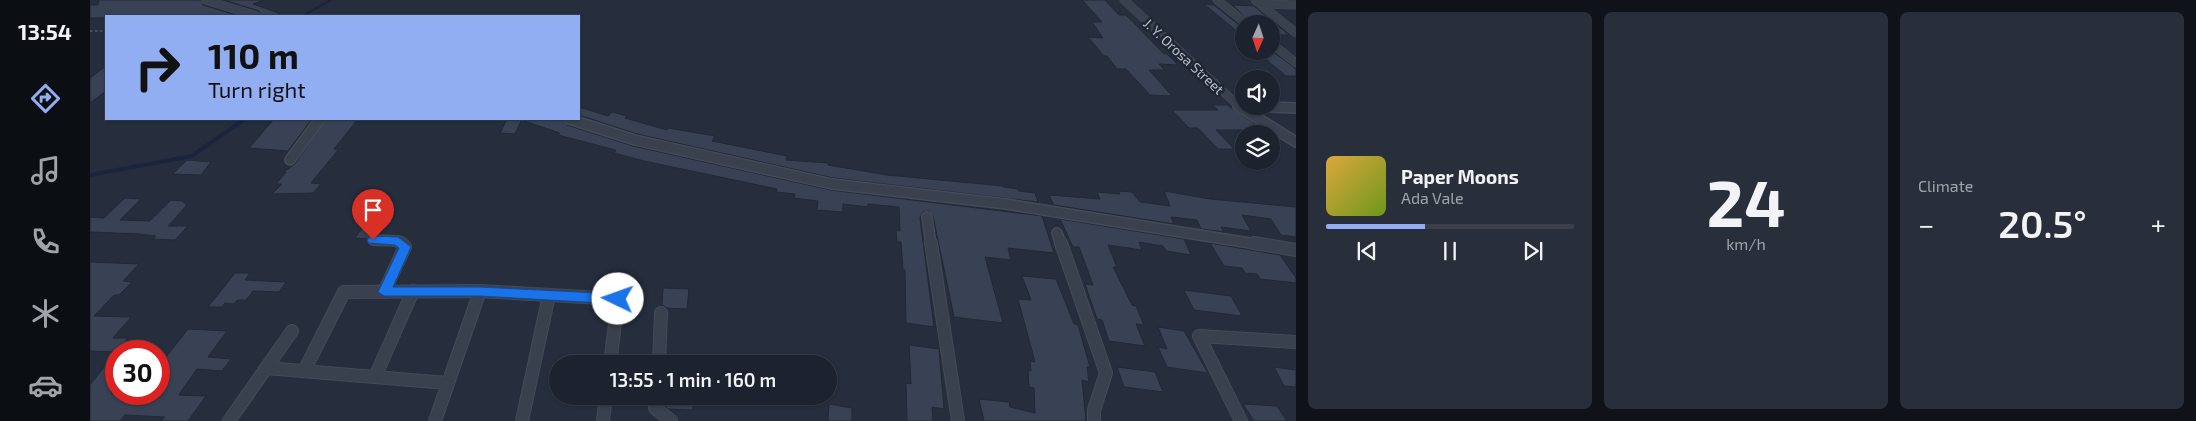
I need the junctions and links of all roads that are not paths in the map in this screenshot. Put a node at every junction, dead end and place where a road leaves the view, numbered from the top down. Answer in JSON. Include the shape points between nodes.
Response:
{"nodes":[{"id":1,"x":205,"y":0,"type":"edge"},
{"id":2,"x":1124,"y":0,"type":"edge"},
{"id":3,"x":1216,"y":0,"type":"edge"},
{"id":4,"x":1258,"y":2,"type":"edge"},
{"id":5,"x":1296,"y":5,"type":"edge"},
{"id":6,"x":254,"y":15,"type":"edge"},
{"id":7,"x":1235,"y":15,"type":"edge"},
{"id":8,"x":1296,"y":32,"type":"edge"},
{"id":9,"x":1280,"y":50,"type":"edge"},
{"id":10,"x":1296,"y":63,"type":"edge"},
{"id":11,"x":1235,"y":103,"type":"edge"},
{"id":12,"x":1280,"y":107,"type":"edge"},
{"id":13,"x":1296,"y":108,"type":"edge"},
{"id":14,"x":1252,"y":115,"type":"edge"},
{"id":15,"x":319,"y":120,"type":"edge"},
{"id":16,"x":572,"y":120,"type":"edge"},
{"id":17,"x":1296,"y":142,"type":"edge"},
{"id":18,"x":290,"y":160,"type":"dead end"},
{"id":19,"x":927,"y":217,"type":"dead end"},
{"id":20,"x":1057,"y":234,"type":"dead end"},
{"id":21,"x":373,"y":240,"type":"dead end"},
{"id":22,"x":1296,"y":250,"type":"edge"},
{"id":23,"x":480,"y":291,"type":"junction"},
{"id":24,"x":384,"y":292,"type":"junction"},
{"id":25,"x":413,"y":292,"type":"junction"},
{"id":26,"x":550,"y":295,"type":"junction"},
{"id":27,"x":661,"y":313,"type":"dead end"},
{"id":28,"x":292,"y":331,"type":"dead end"},
{"id":29,"x":1296,"y":342,"type":"edge"},
{"id":30,"x":611,"y":355,"type":"edge"},
{"id":31,"x":659,"y":355,"type":"edge"},
{"id":32,"x":266,"y":368,"type":"junction"},
{"id":33,"x":304,"y":371,"type":"junction"},
{"id":34,"x":375,"y":378,"type":"junction"},
{"id":35,"x":447,"y":383,"type":"junction"},
{"id":36,"x":605,"y":405,"type":"edge"},
{"id":37,"x":655,"y":405,"type":"edge"},
{"id":38,"x":229,"y":421,"type":"edge"},
{"id":39,"x":435,"y":421,"type":"edge"},
{"id":40,"x":522,"y":421,"type":"edge"},
{"id":41,"x":603,"y":421,"type":"edge"},
{"id":42,"x":671,"y":421,"type":"edge"},
{"id":43,"x":958,"y":421,"type":"edge"},
{"id":44,"x":1094,"y":421,"type":"edge"},
{"id":45,"x":1241,"y":421,"type":"edge"}],
"edges":[{"from":1,"to":6,"type":"street"},
{"from":2,"to":11,"type":"street","name":"J. Y. Orosa Street"},
{"from":3,"to":7,"type":"street"},
{"from":4,"to":5,"type":"street"},
{"from":4,"to":8,"type":"street"},
{"from":9,"to":10,"type":"street"},
{"from":12,"to":13,"type":"street"},
{"from":14,"to":17,"type":"street","name":"J. Y. Orosa Street"},
{"from":15,"to":18,"type":"street"},
{"from":16,"to":22,"type":"street","via":[[635,140],[832,184],[1006,204]]},
{"from":19,"to":43,"type":"street"},
{"from":20,"to":44,"type":"street","via":[[1106,373],[1094,410]]},
{"from":21,"to":24,"type":"street","via":[[398,241],[405,247]]},
{"from":23,"to":25,"type":"street"},
{"from":23,"to":26,"type":"street"},
{"from":23,"to":35,"type":"street"},
{"from":24,"to":25,"type":"street"},
{"from":24,"to":33,"type":"street","via":[[344,292]]},
{"from":25,"to":34,"type":"street"},
{"from":26,"to":30,"type":"street","via":[[618,299]]},
{"from":26,"to":40,"type":"street"},
{"from":27,"to":31,"type":"street"},
{"from":28,"to":32,"type":"street"},
{"from":29,"to":45,"type":"street","via":[[1199,336]]},
{"from":32,"to":33,"type":"street"},
{"from":32,"to":38,"type":"street"},
{"from":33,"to":34,"type":"street"},
{"from":34,"to":35,"type":"street"},
{"from":35,"to":39,"type":"street"},
{"from":36,"to":41,"type":"street"},
{"from":37,"to":42,"type":"street"}]}
